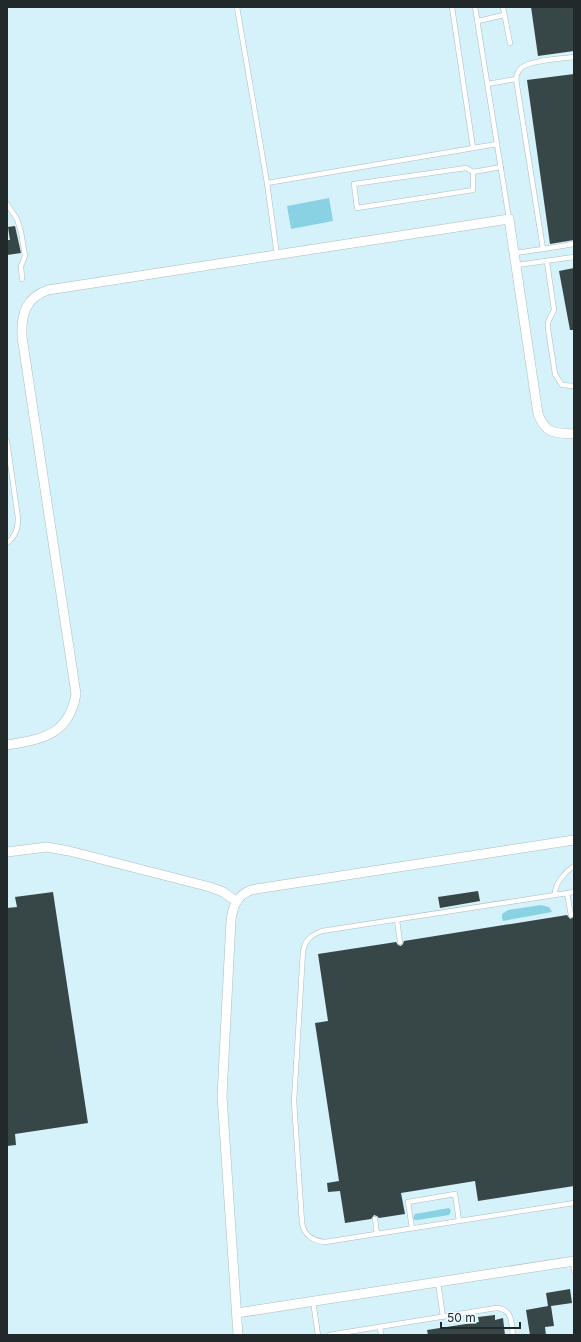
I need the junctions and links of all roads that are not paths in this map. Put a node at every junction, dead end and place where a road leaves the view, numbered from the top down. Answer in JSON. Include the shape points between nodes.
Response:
{"nodes":[{"id":1,"x":238,"y":7,"type":"edge"},
{"id":2,"x":452,"y":7,"type":"edge"},
{"id":3,"x":476,"y":7,"type":"edge"},
{"id":4,"x":503,"y":7,"type":"edge"},
{"id":5,"x":504,"y":15,"type":"junction"},
{"id":6,"x":478,"y":20,"type":"junction"},
{"id":7,"x":510,"y":43,"type":"dead end"},
{"id":8,"x":574,"y":57,"type":"edge"},
{"id":9,"x":516,"y":79,"type":"junction"},
{"id":10,"x":488,"y":84,"type":"junction"},
{"id":11,"x":497,"y":144,"type":"junction"},
{"id":12,"x":473,"y":148,"type":"junction"},
{"id":13,"x":500,"y":167,"type":"junction"},
{"id":14,"x":473,"y":172,"type":"junction"},
{"id":15,"x":267,"y":184,"type":"junction"},
{"id":16,"x":7,"y":204,"type":"edge"},
{"id":17,"x":509,"y":219,"type":"junction"},
{"id":18,"x":574,"y":244,"type":"edge"},
{"id":19,"x":543,"y":249,"type":"junction"},
{"id":20,"x":515,"y":253,"type":"junction"},
{"id":21,"x":276,"y":255,"type":"junction"},
{"id":22,"x":574,"y":257,"type":"edge"},
{"id":23,"x":546,"y":262,"type":"junction"},
{"id":24,"x":517,"y":265,"type":"junction"},
{"id":25,"x":22,"y":279,"type":"dead end"},
{"id":26,"x":574,"y":386,"type":"edge"},
{"id":27,"x":574,"y":434,"type":"edge"},
{"id":28,"x":7,"y":441,"type":"edge"},
{"id":29,"x":7,"y":543,"type":"edge"},
{"id":30,"x":7,"y":745,"type":"edge"},
{"id":31,"x":574,"y":840,"type":"edge"},
{"id":32,"x":7,"y":852,"type":"edge"},
{"id":33,"x":574,"y":866,"type":"edge"},
{"id":34,"x":574,"y":892,"type":"edge"},
{"id":35,"x":567,"y":893,"type":"junction"},
{"id":36,"x":555,"y":895,"type":"junction"},
{"id":37,"x":236,"y":901,"type":"junction"},
{"id":38,"x":571,"y":915,"type":"dead end"},
{"id":39,"x":397,"y":920,"type":"junction"},
{"id":40,"x":400,"y":942,"type":"dead end"},
{"id":41,"x":574,"y":1203,"type":"edge"},
{"id":42,"x":375,"y":1219,"type":"dead end"},
{"id":43,"x":459,"y":1221,"type":"junction"},
{"id":44,"x":412,"y":1228,"type":"junction"},
{"id":45,"x":377,"y":1234,"type":"junction"},
{"id":46,"x":573,"y":1262,"type":"edge"},
{"id":47,"x":574,"y":1271,"type":"edge"},
{"id":48,"x":438,"y":1282,"type":"junction"},
{"id":49,"x":313,"y":1302,"type":"junction"},
{"id":50,"x":237,"y":1313,"type":"junction"},
{"id":51,"x":443,"y":1317,"type":"junction"},
{"id":52,"x":380,"y":1327,"type":"junction"},
{"id":53,"x":238,"y":1335,"type":"edge"},
{"id":54,"x":318,"y":1335,"type":"edge"},
{"id":55,"x":329,"y":1335,"type":"edge"},
{"id":56,"x":382,"y":1335,"type":"edge"},
{"id":57,"x":513,"y":1335,"type":"edge"}],
"edges":[{"from":1,"to":15,"type":"lane"},
{"from":2,"to":12,"type":"lane"},
{"from":3,"to":6,"type":"lane"},
{"from":4,"to":5,"type":"lane"},
{"from":5,"to":6,"type":"lane"},
{"from":5,"to":7,"type":"lane"},
{"from":6,"to":10,"type":"lane"},
{"from":8,"to":9,"type":"lane","via":[[530,63],[522,67]]},
{"from":9,"to":10,"type":"lane"},
{"from":9,"to":19,"type":"lane"},
{"from":10,"to":11,"type":"lane"},
{"from":11,"to":12,"type":"lane"},
{"from":11,"to":13,"type":"lane"},
{"from":12,"to":15,"type":"lane"},
{"from":13,"to":14,"type":"lane"},
{"from":13,"to":17,"type":"lane"},
{"from":14,"to":14,"type":"lane","via":[[473,190],[357,208],[354,184],[466,168]]},
{"from":15,"to":21,"type":"lane"},
{"from":16,"to":25,"type":"lane","via":[[18,219],[21,232],[25,256],[21,266]]},
{"from":17,"to":20,"type":"street"},
{"from":17,"to":21,"type":"street"},
{"from":18,"to":19,"type":"lane"},
{"from":19,"to":20,"type":"lane"},
{"from":20,"to":24,"type":"street"},
{"from":21,"to":30,"type":"street","via":[[48,290],[39,293],[27,305],[23,315],[22,337],[76,694],[65,723],[53,733],[39,739]]},
{"from":22,"to":23,"type":"lane"},
{"from":23,"to":24,"type":"lane"},
{"from":23,"to":26,"type":"lane","via":[[554,310],[548,322],[548,329],[554,374],[562,385]]},
{"from":24,"to":27,"type":"street","via":[[538,414],[548,430]]},
{"from":28,"to":29,"type":"lane","via":[[18,518],[15,535]]},
{"from":31,"to":37,"type":"street","via":[[256,889],[244,893]]},
{"from":32,"to":37,"type":"street","via":[[47,847],[70,851],[216,889]]},
{"from":33,"to":36,"type":"lane","via":[[557,886]]},
{"from":34,"to":35,"type":"lane"},
{"from":35,"to":36,"type":"lane"},
{"from":35,"to":38,"type":"lane"},
{"from":36,"to":39,"type":"lane"},
{"from":37,"to":50,"type":"street","via":[[231,920],[222,1096]]},
{"from":39,"to":40,"type":"lane"},
{"from":39,"to":45,"type":"lane","via":[[316,933],[305,943],[302,959],[294,1101],[303,1226],[310,1237],[320,1241]]},
{"from":41,"to":43,"type":"lane"},
{"from":42,"to":45,"type":"lane"},
{"from":43,"to":44,"type":"lane"},
{"from":43,"to":44,"type":"lane","via":[[455,1194],[408,1202]]},
{"from":44,"to":45,"type":"lane"},
{"from":46,"to":47,"type":"lane"},
{"from":46,"to":48,"type":"street"},
{"from":48,"to":49,"type":"street"},
{"from":48,"to":51,"type":"lane"},
{"from":49,"to":50,"type":"street"},
{"from":49,"to":54,"type":"lane"},
{"from":50,"to":53,"type":"street"},
{"from":51,"to":52,"type":"lane"},
{"from":51,"to":57,"type":"lane","via":[[496,1308],[505,1309],[510,1316]]},
{"from":52,"to":55,"type":"lane"},
{"from":52,"to":56,"type":"lane"}]}
